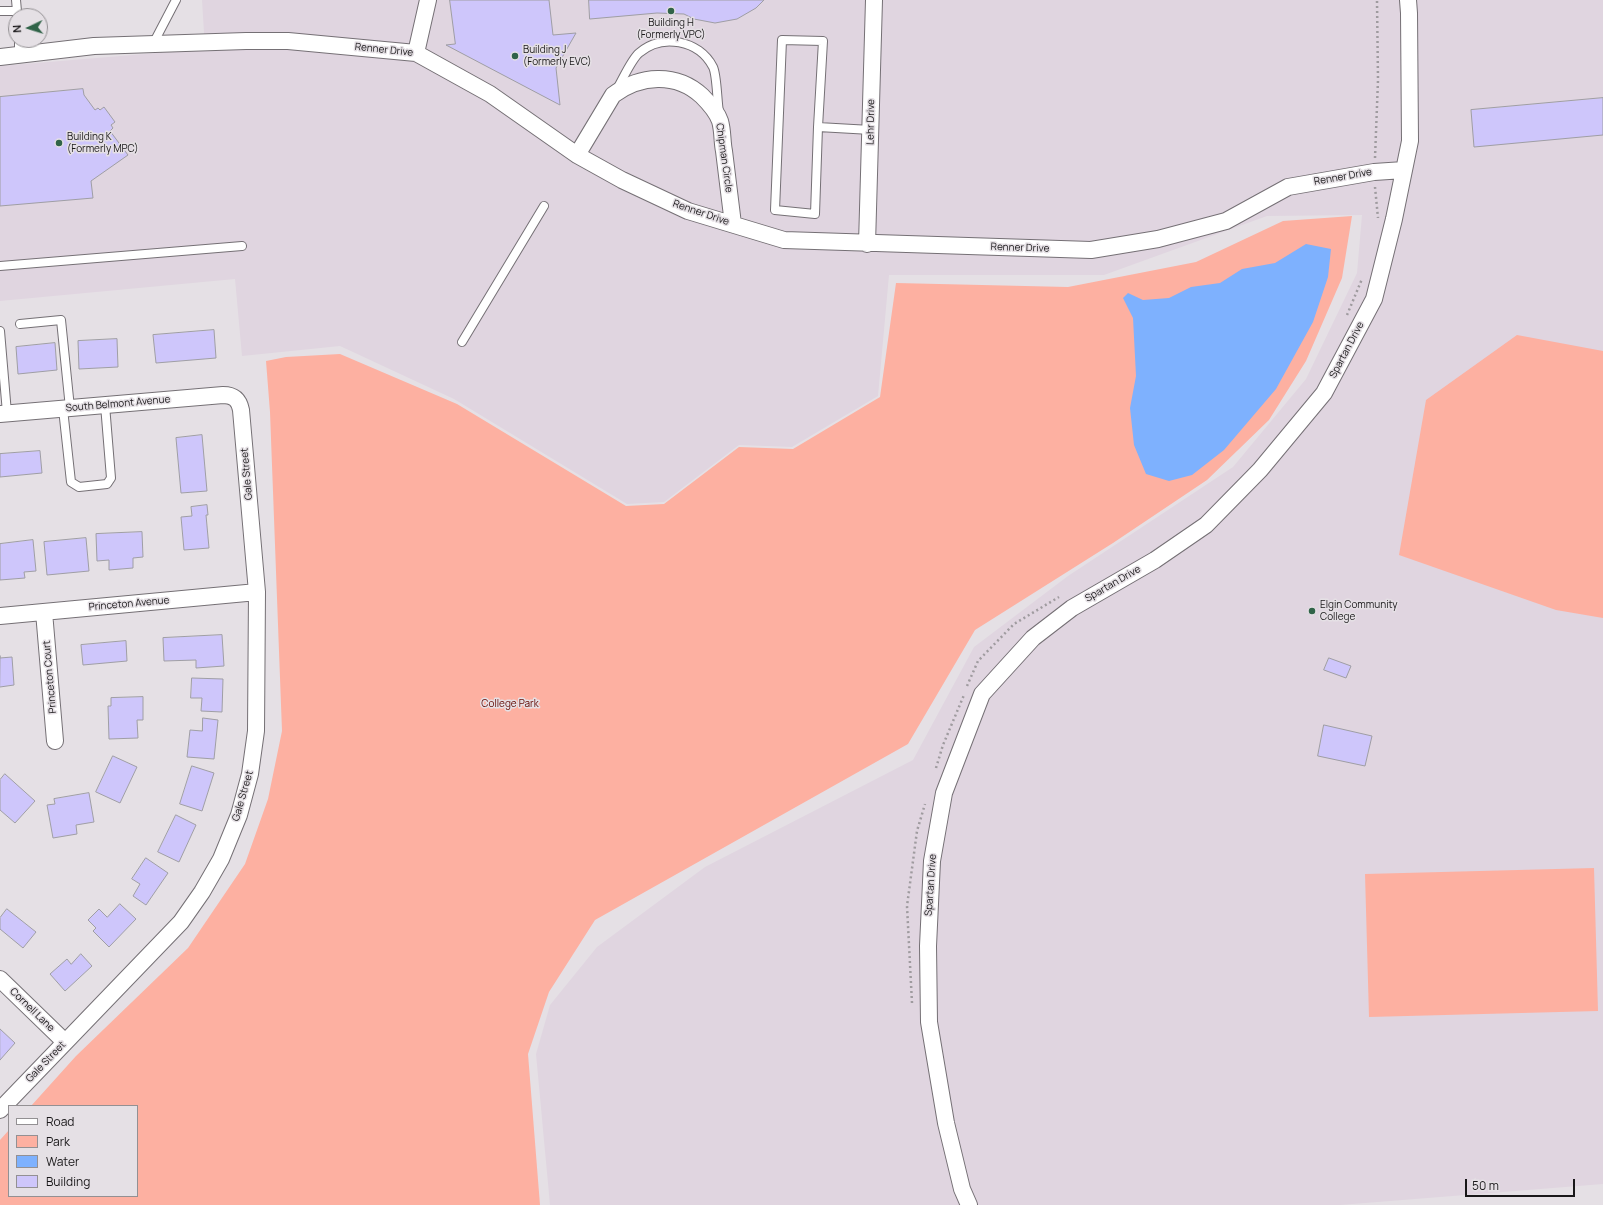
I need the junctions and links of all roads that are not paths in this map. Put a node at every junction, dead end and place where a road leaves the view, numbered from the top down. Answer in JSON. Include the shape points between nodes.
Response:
{"nodes":[{"id":1,"x":176,"y":0,"type":"edge"},
{"id":2,"x":428,"y":0,"type":"edge"},
{"id":3,"x":874,"y":0,"type":"edge"},
{"id":4,"x":1408,"y":0,"type":"edge"},
{"id":5,"x":153,"y":44,"type":"junction"},
{"id":6,"x":48,"y":47,"type":"edge"},
{"id":7,"x":17,"y":48,"type":"edge"},
{"id":8,"x":416,"y":53,"type":"junction"},
{"id":9,"x":0,"y":57,"type":"edge"},
{"id":10,"x":613,"y":95,"type":"junction"},
{"id":11,"x":720,"y":121,"type":"junction"},
{"id":12,"x":818,"y":127,"type":"junction"},
{"id":13,"x":871,"y":130,"type":"junction"},
{"id":14,"x":577,"y":155,"type":"junction"},
{"id":15,"x":1404,"y":170,"type":"junction"},
{"id":16,"x":544,"y":206,"type":"dead end"},
{"id":17,"x":733,"y":224,"type":"junction"},
{"id":18,"x":867,"y":244,"type":"junction"},
{"id":19,"x":242,"y":246,"type":"dead end"},
{"id":20,"x":0,"y":266,"type":"edge"},
{"id":21,"x":20,"y":324,"type":"dead end"},
{"id":22,"x":0,"y":331,"type":"edge"},
{"id":23,"x":462,"y":342,"type":"dead end"},
{"id":24,"x":235,"y":398,"type":"joint"},
{"id":25,"x":105,"y":405,"type":"junction"},
{"id":26,"x":67,"y":408,"type":"junction"},
{"id":27,"x":4,"y":414,"type":"edge"},
{"id":28,"x":257,"y":592,"type":"junction"},
{"id":29,"x":44,"y":612,"type":"junction"},
{"id":30,"x":0,"y":616,"type":"edge"},
{"id":31,"x":55,"y":741,"type":"dead end"},
{"id":32,"x":0,"y":979,"type":"edge"},
{"id":33,"x":65,"y":1042,"type":"junction"},
{"id":34,"x":0,"y":1110,"type":"edge"},
{"id":35,"x":969,"y":1205,"type":"edge"}],
"edges":[{"from":1,"to":5,"type":"lane"},
{"from":2,"to":8,"type":"street"},
{"from":3,"to":13,"type":"street","name":"Lehr Drive"},
{"from":4,"to":15,"type":"street","name":"Spartan Drive","via":[[1410,141]]},
{"from":5,"to":6,"type":"street","name":"Renner Drive"},
{"from":5,"to":8,"type":"street","name":"Renner Drive","via":[[288,41]]},
{"from":7,"to":9,"type":"street","name":"Renner Drive"},
{"from":8,"to":14,"type":"street","name":"Renner Drive","via":[[490,94]]},
{"from":10,"to":11,"type":"street","name":"Chipman Circle","via":[[622,88],[644,80],[678,82],[699,93]]},
{"from":10,"to":11,"type":"lane","via":[[638,54],[653,44],[679,42],[696,48],[713,68]]},
{"from":10,"to":14,"type":"street","name":"Chipman Circle"},
{"from":11,"to":17,"type":"street","name":"Chipman Circle"},
{"from":12,"to":12,"type":"lane","via":[[823,41],[782,40],[775,210],[815,214]]},
{"from":12,"to":13,"type":"lane"},
{"from":13,"to":18,"type":"street","name":"Lehr Drive"},
{"from":14,"to":17,"type":"street","name":"Renner Drive","via":[[622,180],[688,211]]},
{"from":15,"to":18,"type":"street","name":"Renner Drive","via":[[1374,172],[1288,187],[1226,221],[1158,240],[1090,250]]},
{"from":15,"to":35,"type":"street","name":"Spartan Drive","via":[[1374,299],[1324,393],[1260,470],[1206,525],[1155,560],[1072,608],[1033,638],[982,694],[944,793],[932,861],[928,946],[929,1022],[946,1123],[962,1189]]},
{"from":16,"to":23,"type":"lane"},
{"from":17,"to":18,"type":"street","name":"Renner Drive","via":[[784,240]]},
{"from":19,"to":20,"type":"lane"},
{"from":21,"to":26,"type":"lane","via":[[61,320]]},
{"from":22,"to":27,"type":"lane"},
{"from":24,"to":25,"type":"street","name":"South Belmont Avenue","via":[[223,395]]},
{"from":24,"to":28,"type":"street","name":"Gale Street","via":[[241,410]]},
{"from":25,"to":26,"type":"street","name":"South Belmont Avenue"},
{"from":25,"to":26,"type":"lane","via":[[112,478],[108,484],[79,487],[71,482]]},
{"from":26,"to":27,"type":"street","name":"South Belmont Avenue"},
{"from":28,"to":29,"type":"street","name":"Princeton Avenue"},
{"from":28,"to":33,"type":"street","name":"Gale Street","via":[[256,731],[250,774],[221,859],[181,922]]},
{"from":29,"to":30,"type":"street","name":"Princeton Avenue"},
{"from":29,"to":31,"type":"street","name":"Princeton Court"},
{"from":32,"to":33,"type":"street","name":"Cornell Lane"},
{"from":33,"to":34,"type":"street","name":"Gale Street"}]}
